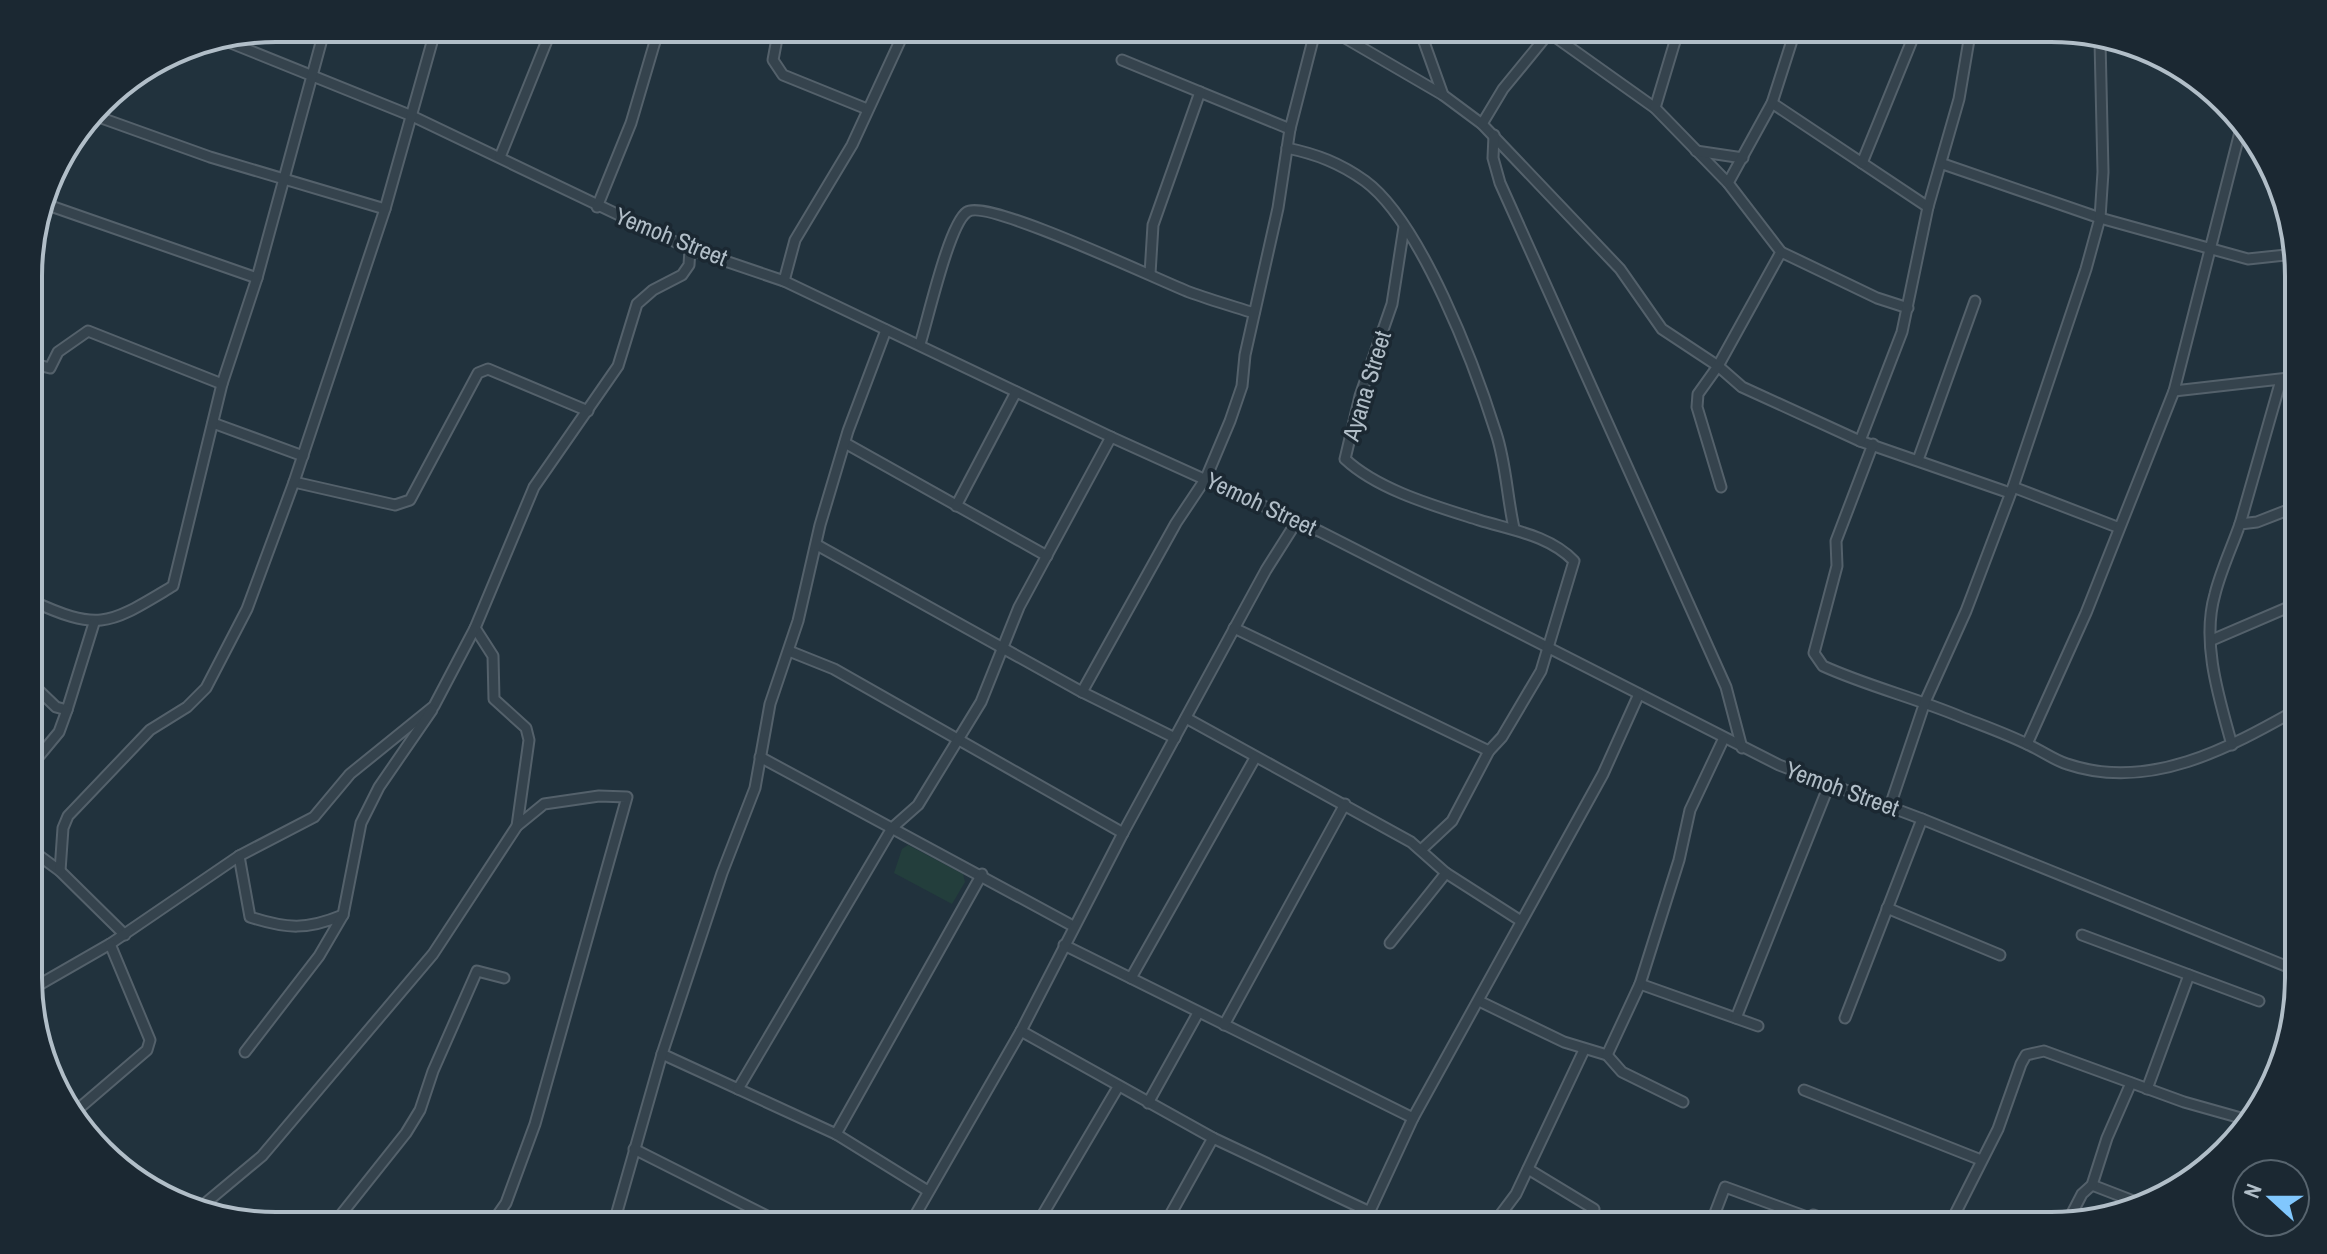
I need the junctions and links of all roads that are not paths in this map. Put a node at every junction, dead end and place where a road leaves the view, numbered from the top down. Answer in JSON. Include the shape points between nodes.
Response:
{"nodes":[{"id":1,"x":321,"y":42,"type":"edge"},
{"id":2,"x":432,"y":42,"type":"edge"},
{"id":3,"x":546,"y":42,"type":"edge"},
{"id":4,"x":655,"y":42,"type":"edge"},
{"id":5,"x":776,"y":42,"type":"edge"},
{"id":6,"x":899,"y":42,"type":"edge"},
{"id":7,"x":1312,"y":42,"type":"edge"},
{"id":8,"x":1352,"y":42,"type":"edge"},
{"id":9,"x":1424,"y":42,"type":"edge"},
{"id":10,"x":1543,"y":42,"type":"edge"},
{"id":11,"x":1567,"y":42,"type":"edge"},
{"id":12,"x":1675,"y":42,"type":"edge"},
{"id":13,"x":1792,"y":42,"type":"edge"},
{"id":14,"x":1911,"y":42,"type":"edge"},
{"id":15,"x":1968,"y":42,"type":"edge"},
{"id":16,"x":238,"y":45,"type":"edge"},
{"id":17,"x":2100,"y":47,"type":"edge"},
{"id":18,"x":1122,"y":60,"type":"dead end"},
{"id":19,"x":312,"y":74,"type":"junction"},
{"id":20,"x":1200,"y":92,"type":"junction"},
{"id":21,"x":1443,"y":95,"type":"junction"},
{"id":22,"x":1772,"y":103,"type":"junction"},
{"id":23,"x":1655,"y":108,"type":"junction"},
{"id":24,"x":867,"y":109,"type":"junction"},
{"id":25,"x":412,"y":116,"type":"junction"},
{"id":26,"x":104,"y":118,"type":"edge"},
{"id":27,"x":1482,"y":124,"type":"junction"},
{"id":28,"x":1290,"y":129,"type":"junction"},
{"id":29,"x":1494,"y":135,"type":"junction"},
{"id":30,"x":2239,"y":137,"type":"edge"},
{"id":31,"x":1287,"y":148,"type":"junction"},
{"id":32,"x":1696,"y":151,"type":"junction"},
{"id":33,"x":500,"y":157,"type":"junction"},
{"id":34,"x":1743,"y":158,"type":"junction"},
{"id":35,"x":1862,"y":163,"type":"junction"},
{"id":36,"x":1943,"y":164,"type":"junction"},
{"id":37,"x":285,"y":179,"type":"junction"},
{"id":38,"x":1728,"y":183,"type":"junction"},
{"id":39,"x":53,"y":207,"type":"edge"},
{"id":40,"x":597,"y":207,"type":"junction"},
{"id":41,"x":1928,"y":207,"type":"junction"},
{"id":42,"x":385,"y":209,"type":"junction"},
{"id":43,"x":2100,"y":218,"type":"junction"},
{"id":44,"x":1404,"y":227,"type":"junction"},
{"id":45,"x":690,"y":249,"type":"junction"},
{"id":46,"x":2211,"y":249,"type":"junction"},
{"id":47,"x":1781,"y":252,"type":"junction"},
{"id":48,"x":2284,"y":255,"type":"edge"},
{"id":49,"x":1150,"y":274,"type":"junction"},
{"id":50,"x":257,"y":278,"type":"junction"},
{"id":51,"x":784,"y":281,"type":"junction"},
{"id":52,"x":1975,"y":301,"type":"dead end"},
{"id":53,"x":1908,"y":308,"type":"junction"},
{"id":54,"x":1254,"y":313,"type":"junction"},
{"id":55,"x":886,"y":330,"type":"junction"},
{"id":56,"x":920,"y":344,"type":"junction"},
{"id":57,"x":43,"y":366,"type":"edge"},
{"id":58,"x":1718,"y":366,"type":"junction"},
{"id":59,"x":2285,"y":379,"type":"edge"},
{"id":60,"x":2281,"y":380,"type":"junction"},
{"id":61,"x":222,"y":384,"type":"junction"},
{"id":62,"x":2174,"y":391,"type":"junction"},
{"id":63,"x":1016,"y":392,"type":"junction"},
{"id":64,"x":588,"y":411,"type":"junction"},
{"id":65,"x":213,"y":423,"type":"junction"},
{"id":66,"x":1111,"y":437,"type":"junction"},
{"id":67,"x":1860,"y":441,"type":"junction"},
{"id":68,"x":845,"y":443,"type":"junction"},
{"id":69,"x":1873,"y":444,"type":"junction"},
{"id":70,"x":303,"y":456,"type":"junction"},
{"id":71,"x":1918,"y":460,"type":"junction"},
{"id":72,"x":1206,"y":478,"type":"junction"},
{"id":73,"x":294,"y":482,"type":"junction"},
{"id":74,"x":1721,"y":487,"type":"dead end"},
{"id":75,"x":2012,"y":490,"type":"junction"},
{"id":76,"x":956,"y":506,"type":"junction"},
{"id":77,"x":2285,"y":511,"type":"edge"},
{"id":78,"x":1297,"y":521,"type":"junction"},
{"id":79,"x":2240,"y":524,"type":"junction"},
{"id":80,"x":2117,"y":527,"type":"junction"},
{"id":81,"x":1514,"y":528,"type":"junction"},
{"id":82,"x":817,"y":545,"type":"junction"},
{"id":83,"x":1047,"y":556,"type":"junction"},
{"id":84,"x":43,"y":604,"type":"edge"},
{"id":85,"x":2285,"y":609,"type":"edge"},
{"id":86,"x":94,"y":623,"type":"junction"},
{"id":87,"x":475,"y":628,"type":"junction"},
{"id":88,"x":1234,"y":628,"type":"junction"},
{"id":89,"x":2212,"y":640,"type":"junction"},
{"id":90,"x":1004,"y":647,"type":"junction"},
{"id":91,"x":1550,"y":647,"type":"junction"},
{"id":92,"x":789,"y":651,"type":"junction"},
{"id":93,"x":1082,"y":692,"type":"junction"},
{"id":94,"x":42,"y":694,"type":"edge"},
{"id":95,"x":1639,"y":694,"type":"junction"},
{"id":96,"x":1925,"y":702,"type":"junction"},
{"id":97,"x":434,"y":706,"type":"junction"},
{"id":98,"x":67,"y":710,"type":"junction"},
{"id":99,"x":2285,"y":716,"type":"edge"},
{"id":100,"x":1186,"y":718,"type":"junction"},
{"id":101,"x":1175,"y":738,"type":"junction"},
{"id":102,"x":959,"y":740,"type":"junction"},
{"id":103,"x":1723,"y":740,"type":"junction"},
{"id":104,"x":2027,"y":744,"type":"junction"},
{"id":105,"x":2232,"y":745,"type":"junction"},
{"id":106,"x":1742,"y":748,"type":"junction"},
{"id":107,"x":1489,"y":751,"type":"junction"},
{"id":108,"x":42,"y":752,"type":"edge"},
{"id":109,"x":760,"y":757,"type":"junction"},
{"id":110,"x":1255,"y":758,"type":"junction"},
{"id":111,"x":1829,"y":785,"type":"junction"},
{"id":112,"x":1345,"y":804,"type":"junction"},
{"id":113,"x":1890,"y":806,"type":"junction"},
{"id":114,"x":1922,"y":819,"type":"junction"},
{"id":115,"x":517,"y":826,"type":"junction"},
{"id":116,"x":892,"y":828,"type":"junction"},
{"id":117,"x":1123,"y":833,"type":"junction"},
{"id":118,"x":1421,"y":850,"type":"junction"},
{"id":119,"x":239,"y":856,"type":"junction"},
{"id":120,"x":42,"y":858,"type":"edge"},
{"id":121,"x":60,"y":871,"type":"junction"},
{"id":122,"x":1446,"y":873,"type":"junction"},
{"id":123,"x":982,"y":874,"type":"junction"},
{"id":124,"x":1887,"y":908,"type":"junction"},
{"id":125,"x":343,"y":915,"type":"junction"},
{"id":126,"x":1521,"y":921,"type":"junction"},
{"id":127,"x":1073,"y":926,"type":"junction"},
{"id":128,"x":125,"y":935,"type":"junction"},
{"id":129,"x":2082,"y":935,"type":"dead end"},
{"id":130,"x":1390,"y":943,"type":"dead end"},
{"id":131,"x":110,"y":944,"type":"junction"},
{"id":132,"x":1064,"y":945,"type":"junction"},
{"id":133,"x":2000,"y":955,"type":"dead end"},
{"id":134,"x":2285,"y":966,"type":"edge"},
{"id":135,"x":2189,"y":975,"type":"junction"},
{"id":136,"x":504,"y":978,"type":"dead end"},
{"id":137,"x":1131,"y":978,"type":"junction"},
{"id":138,"x":42,"y":983,"type":"edge"},
{"id":139,"x":1640,"y":984,"type":"junction"},
{"id":140,"x":1479,"y":1001,"type":"junction"},
{"id":141,"x":2259,"y":1001,"type":"dead end"},
{"id":142,"x":1198,"y":1013,"type":"junction"},
{"id":143,"x":1736,"y":1018,"type":"junction"},
{"id":144,"x":1845,"y":1018,"type":"dead end"},
{"id":145,"x":1224,"y":1025,"type":"junction"},
{"id":146,"x":1758,"y":1026,"type":"dead end"},
{"id":147,"x":1021,"y":1031,"type":"junction"},
{"id":148,"x":1584,"y":1050,"type":"junction"},
{"id":149,"x":245,"y":1052,"type":"dead end"},
{"id":150,"x":662,"y":1054,"type":"junction"},
{"id":151,"x":1607,"y":1055,"type":"junction"},
{"id":152,"x":2131,"y":1083,"type":"junction"},
{"id":153,"x":1118,"y":1087,"type":"junction"},
{"id":154,"x":738,"y":1089,"type":"junction"},
{"id":155,"x":2147,"y":1089,"type":"junction"},
{"id":156,"x":1804,"y":1090,"type":"dead end"},
{"id":157,"x":1683,"y":1102,"type":"dead end"},
{"id":158,"x":1148,"y":1103,"type":"junction"},
{"id":159,"x":81,"y":1107,"type":"edge"},
{"id":160,"x":2239,"y":1117,"type":"edge"},
{"id":161,"x":1413,"y":1118,"type":"junction"},
{"id":162,"x":836,"y":1134,"type":"junction"},
{"id":163,"x":1213,"y":1138,"type":"junction"},
{"id":164,"x":634,"y":1149,"type":"junction"},
{"id":165,"x":1981,"y":1160,"type":"junction"},
{"id":166,"x":1528,"y":1169,"type":"junction"},
{"id":167,"x":2092,"y":1185,"type":"junction"},
{"id":168,"x":928,"y":1191,"type":"junction"},
{"id":169,"x":2128,"y":1199,"type":"edge"},
{"id":170,"x":207,"y":1202,"type":"edge"},
{"id":171,"x":1594,"y":1209,"type":"dead end"},
{"id":172,"x":2074,"y":1210,"type":"edge"},
{"id":173,"x":1172,"y":1211,"type":"edge"},
{"id":174,"x":1369,"y":1211,"type":"edge"},
{"id":175,"x":1504,"y":1211,"type":"edge"},
{"id":176,"x":1716,"y":1211,"type":"edge"},
{"id":177,"x":1791,"y":1211,"type":"edge"},
{"id":178,"x":1956,"y":1211,"type":"edge"},
{"id":179,"x":343,"y":1212,"type":"edge"},
{"id":180,"x":500,"y":1212,"type":"edge"},
{"id":181,"x":617,"y":1212,"type":"edge"},
{"id":182,"x":759,"y":1212,"type":"edge"},
{"id":183,"x":917,"y":1212,"type":"edge"},
{"id":184,"x":1045,"y":1212,"type":"edge"},
{"id":185,"x":1370,"y":1212,"type":"edge"}],
"edges":[{"from":1,"to":19,"type":"street"},
{"from":2,"to":25,"type":"street"},
{"from":3,"to":33,"type":"street"},
{"from":4,"to":40,"type":"street","via":[[631,123]]},
{"from":5,"to":24,"type":"street","via":[[773,60],[783,75]]},
{"from":6,"to":24,"type":"street"},
{"from":7,"to":28,"type":"street"},
{"from":8,"to":21,"type":"street"},
{"from":9,"to":21,"type":"street"},
{"from":10,"to":27,"type":"street"},
{"from":11,"to":23,"type":"street"},
{"from":12,"to":23,"type":"street"},
{"from":13,"to":22,"type":"street"},
{"from":14,"to":35,"type":"street"},
{"from":15,"to":36,"type":"street"},
{"from":16,"to":19,"type":"street","name":"Yemoh Street"},
{"from":17,"to":43,"type":"street"},
{"from":18,"to":20,"type":"street"},
{"from":19,"to":25,"type":"street","name":"Yemoh Street"},
{"from":19,"to":37,"type":"street"},
{"from":20,"to":28,"type":"street"},
{"from":20,"to":49,"type":"street","via":[[1153,225]]},
{"from":21,"to":27,"type":"street"},
{"from":22,"to":34,"type":"street"},
{"from":22,"to":35,"type":"street"},
{"from":23,"to":32,"type":"street"},
{"from":24,"to":51,"type":"street","via":[[852,145],[795,240]]},
{"from":25,"to":33,"type":"street","name":"Yemoh Street"},
{"from":25,"to":42,"type":"street"},
{"from":26,"to":37,"type":"street"},
{"from":27,"to":29,"type":"street"},
{"from":28,"to":31,"type":"street"},
{"from":29,"to":58,"type":"street","via":[[1620,269],[1662,329]]},
{"from":29,"to":106,"type":"street","via":[[1500,183],[1726,687]]},
{"from":30,"to":46,"type":"street"},
{"from":31,"to":44,"type":"street","via":[[1322,155],[1366,182]]},
{"from":31,"to":54,"type":"street"},
{"from":32,"to":34,"type":"street"},
{"from":32,"to":38,"type":"street"},
{"from":33,"to":40,"type":"street","name":"Yemoh Street"},
{"from":34,"to":38,"type":"street"},
{"from":35,"to":41,"type":"street"},
{"from":36,"to":41,"type":"street"},
{"from":36,"to":43,"type":"street"},
{"from":37,"to":42,"type":"street"},
{"from":37,"to":50,"type":"street"},
{"from":38,"to":47,"type":"street"},
{"from":39,"to":50,"type":"street"},
{"from":40,"to":45,"type":"street","name":"Yemoh Street"},
{"from":41,"to":53,"type":"street"},
{"from":42,"to":70,"type":"street"},
{"from":43,"to":46,"type":"street"},
{"from":43,"to":75,"type":"street"},
{"from":44,"to":81,"type":"street","via":[[1461,340],[1497,434]]},
{"from":44,"to":81,"type":"street","name":"Ayana Street","via":[[1392,304],[1345,459],[1396,489]]},
{"from":45,"to":51,"type":"street","name":"Yemoh Street"},
{"from":45,"to":64,"type":"street","via":[[682,275],[637,304],[618,366]]},
{"from":46,"to":48,"type":"street","via":[[2248,259]]},
{"from":46,"to":62,"type":"street"},
{"from":47,"to":53,"type":"street"},
{"from":47,"to":58,"type":"street"},
{"from":49,"to":54,"type":"street"},
{"from":49,"to":56,"type":"street","via":[[1014,220],[969,209],[952,238]]},
{"from":50,"to":61,"type":"street"},
{"from":51,"to":55,"type":"street","name":"Yemoh Street"},
{"from":52,"to":71,"type":"street"},
{"from":53,"to":67,"type":"street"},
{"from":54,"to":72,"type":"street","via":[[1242,386]]},
{"from":55,"to":56,"type":"street","name":"Yemoh Street"},
{"from":55,"to":68,"type":"street"},
{"from":56,"to":63,"type":"street","name":"Yemoh Street"},
{"from":57,"to":61,"type":"street","via":[[50,368],[58,352],[88,331]]},
{"from":58,"to":67,"type":"street","via":[[1757,395]]},
{"from":58,"to":74,"type":"street","via":[[1698,394],[1697,407]]},
{"from":59,"to":60,"type":"street"},
{"from":60,"to":62,"type":"street"},
{"from":60,"to":79,"type":"street"},
{"from":61,"to":65,"type":"street"},
{"from":62,"to":80,"type":"street"},
{"from":63,"to":66,"type":"street","name":"Yemoh Street"},
{"from":63,"to":76,"type":"street"},
{"from":64,"to":73,"type":"street","via":[[488,369],[478,373],[410,500],[395,505]]},
{"from":64,"to":87,"type":"street","via":[[534,487]]},
{"from":65,"to":70,"type":"street"},
{"from":65,"to":86,"type":"street","via":[[173,586],[126,614]]},
{"from":66,"to":72,"type":"street","name":"Yemoh Street"},
{"from":66,"to":83,"type":"street"},
{"from":67,"to":69,"type":"street"},
{"from":68,"to":76,"type":"street"},
{"from":68,"to":82,"type":"street"},
{"from":69,"to":71,"type":"street"},
{"from":69,"to":96,"type":"street","via":[[1836,541],[1837,566],[1814,653],[1836,672]]},
{"from":70,"to":73,"type":"street"},
{"from":71,"to":75,"type":"street"},
{"from":72,"to":78,"type":"street","name":"Yemoh Street"},
{"from":72,"to":93,"type":"street"},
{"from":73,"to":121,"type":"street","via":[[247,609],[206,688],[150,730],[68,816]]},
{"from":75,"to":80,"type":"street"},
{"from":75,"to":96,"type":"street"},
{"from":76,"to":83,"type":"street"},
{"from":77,"to":79,"type":"street"},
{"from":78,"to":88,"type":"street"},
{"from":78,"to":91,"type":"street","name":"Yemoh Street"},
{"from":79,"to":89,"type":"street","via":[[2214,594]]},
{"from":80,"to":104,"type":"street","via":[[2086,613]]},
{"from":81,"to":91,"type":"street","via":[[1574,561]]},
{"from":82,"to":90,"type":"street"},
{"from":82,"to":92,"type":"street"},
{"from":83,"to":90,"type":"street"},
{"from":84,"to":86,"type":"street"},
{"from":85,"to":89,"type":"street"},
{"from":86,"to":98,"type":"street"},
{"from":87,"to":97,"type":"street"},
{"from":87,"to":115,"type":"street","via":[[493,656],[494,699],[526,728],[529,740]]},
{"from":88,"to":100,"type":"street"},
{"from":88,"to":107,"type":"street"},
{"from":89,"to":105,"type":"street","via":[[2213,678]]},
{"from":90,"to":93,"type":"street"},
{"from":90,"to":102,"type":"street"},
{"from":91,"to":95,"type":"street","name":"Yemoh Street"},
{"from":91,"to":107,"type":"street","via":[[1502,737]]},
{"from":92,"to":102,"type":"street","via":[[834,669]]},
{"from":92,"to":109,"type":"street","via":[[770,704]]},
{"from":93,"to":101,"type":"street"},
{"from":94,"to":98,"type":"street"},
{"from":95,"to":103,"type":"street","name":"Yemoh Street"},
{"from":95,"to":126,"type":"street","via":[[1603,774]]},
{"from":96,"to":104,"type":"street"},
{"from":96,"to":113,"type":"street"},
{"from":97,"to":119,"type":"street","via":[[350,774],[314,817]]},
{"from":97,"to":125,"type":"street","via":[[361,823]]},
{"from":98,"to":108,"type":"street","via":[[59,732]]},
{"from":99,"to":105,"type":"street"},
{"from":100,"to":101,"type":"street"},
{"from":100,"to":110,"type":"street"},
{"from":101,"to":117,"type":"street"},
{"from":102,"to":116,"type":"street","via":[[918,805]]},
{"from":102,"to":117,"type":"street"},
{"from":103,"to":106,"type":"street","name":"Yemoh Street"},
{"from":103,"to":139,"type":"street","via":[[1690,810]]},
{"from":104,"to":105,"type":"street","via":[[2065,764],[2145,771],[2182,765]]},
{"from":106,"to":111,"type":"street","name":"Yemoh Street"},
{"from":107,"to":118,"type":"street","via":[[1452,821]]},
{"from":109,"to":116,"type":"street"},
{"from":109,"to":150,"type":"street","via":[[755,788]]},
{"from":110,"to":112,"type":"street"},
{"from":110,"to":137,"type":"street"},
{"from":111,"to":113,"type":"street","name":"Yemoh Street"},
{"from":111,"to":143,"type":"street"},
{"from":112,"to":118,"type":"street"},
{"from":112,"to":145,"type":"street"},
{"from":113,"to":114,"type":"street","name":"Yemoh Street"},
{"from":114,"to":124,"type":"street"},
{"from":114,"to":134,"type":"street","name":"Yemoh Street"},
{"from":115,"to":170,"type":"street","via":[[433,954],[262,1156]]},
{"from":115,"to":180,"type":"street","via":[[544,804],[627,797],[535,1124]]},
{"from":116,"to":123,"type":"street"},
{"from":116,"to":154,"type":"street"},
{"from":117,"to":127,"type":"street"},
{"from":118,"to":122,"type":"street"},
{"from":119,"to":125,"type":"street","via":[[250,917],[313,927]]},
{"from":119,"to":128,"type":"street"},
{"from":120,"to":121,"type":"street"},
{"from":121,"to":128,"type":"street"},
{"from":122,"to":126,"type":"street"},
{"from":122,"to":130,"type":"street"},
{"from":123,"to":127,"type":"street"},
{"from":123,"to":162,"type":"street"},
{"from":124,"to":133,"type":"street"},
{"from":124,"to":144,"type":"street"},
{"from":125,"to":149,"type":"street","via":[[319,956]]},
{"from":126,"to":140,"type":"street"},
{"from":127,"to":132,"type":"street"},
{"from":128,"to":131,"type":"street"},
{"from":129,"to":135,"type":"street"},
{"from":131,"to":138,"type":"street"},
{"from":131,"to":159,"type":"street","via":[[150,1040],[147,1050]]},
{"from":132,"to":137,"type":"street"},
{"from":132,"to":147,"type":"street"},
{"from":135,"to":141,"type":"street"},
{"from":135,"to":155,"type":"street"},
{"from":136,"to":179,"type":"street","via":[[477,971],[420,1110]]},
{"from":137,"to":142,"type":"street"},
{"from":139,"to":143,"type":"street"},
{"from":139,"to":151,"type":"street"},
{"from":140,"to":148,"type":"street"},
{"from":140,"to":161,"type":"street"},
{"from":142,"to":145,"type":"street"},
{"from":142,"to":158,"type":"street"},
{"from":143,"to":146,"type":"street"},
{"from":145,"to":161,"type":"street"},
{"from":147,"to":153,"type":"street"},
{"from":147,"to":168,"type":"street"},
{"from":148,"to":151,"type":"street"},
{"from":148,"to":166,"type":"street"},
{"from":150,"to":154,"type":"street"},
{"from":150,"to":164,"type":"street"},
{"from":151,"to":157,"type":"street","via":[[1622,1072]]},
{"from":152,"to":155,"type":"street"},
{"from":152,"to":165,"type":"street","via":[[2044,1051],[2026,1055]]},
{"from":152,"to":167,"type":"street"},
{"from":153,"to":158,"type":"street"},
{"from":153,"to":184,"type":"street"},
{"from":154,"to":162,"type":"street"},
{"from":155,"to":160,"type":"street"},
{"from":156,"to":165,"type":"street"},
{"from":158,"to":163,"type":"street"},
{"from":161,"to":185,"type":"street"},
{"from":162,"to":168,"type":"street"},
{"from":163,"to":173,"type":"street"},
{"from":163,"to":174,"type":"street"},
{"from":164,"to":181,"type":"street"},
{"from":164,"to":182,"type":"street"},
{"from":165,"to":178,"type":"street"},
{"from":166,"to":171,"type":"street"},
{"from":166,"to":175,"type":"street"},
{"from":167,"to":169,"type":"street"},
{"from":167,"to":172,"type":"street"},
{"from":168,"to":183,"type":"street"},
{"from":176,"to":177,"type":"street","via":[[1725,1187]]}]}
